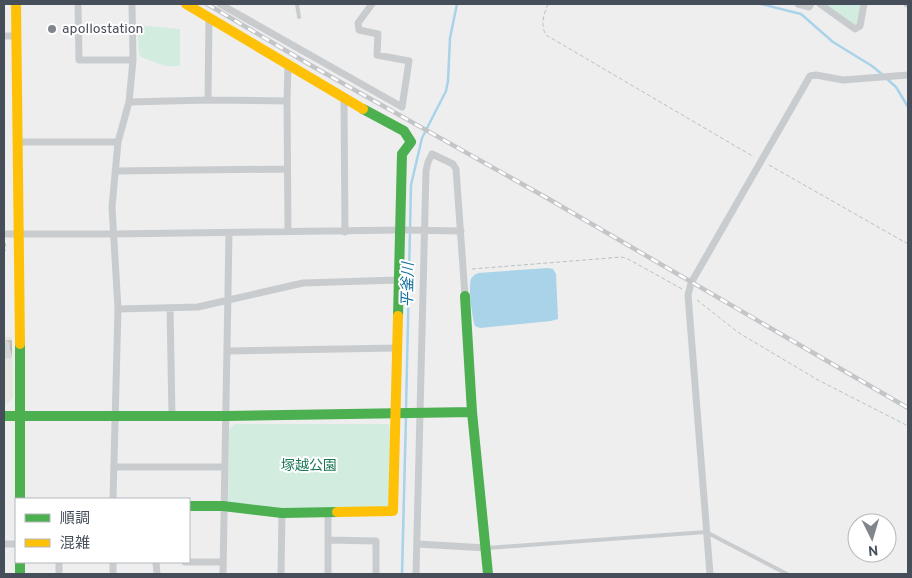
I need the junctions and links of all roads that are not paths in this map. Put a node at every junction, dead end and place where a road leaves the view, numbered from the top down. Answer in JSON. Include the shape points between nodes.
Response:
{"nodes":[{"id":1,"x":16,"y":4,"type":"edge"},
{"id":2,"x":78,"y":4,"type":"edge"},
{"id":3,"x":132,"y":4,"type":"edge"},
{"id":4,"x":186,"y":4,"type":"edge"},
{"id":5,"x":220,"y":4,"type":"edge"},
{"id":6,"x":298,"y":4,"type":"edge"},
{"id":7,"x":372,"y":4,"type":"edge"},
{"id":8,"x":798,"y":4,"type":"edge"},
{"id":9,"x":811,"y":4,"type":"edge"},
{"id":10,"x":820,"y":4,"type":"edge"},
{"id":11,"x":864,"y":4,"type":"edge"},
{"id":12,"x":209,"y":18,"type":"junction"},
{"id":13,"x":300,"y":18,"type":"dead end"},
{"id":14,"x":4,"y":36,"type":"edge"},
{"id":15,"x":16,"y":36,"type":"junction"},
{"id":16,"x":133,"y":60,"type":"junction"},
{"id":17,"x":288,"y":64,"type":"junction"},
{"id":18,"x":908,"y":75,"type":"edge"},
{"id":19,"x":344,"y":98,"type":"junction"},
{"id":20,"x":208,"y":100,"type":"junction"},
{"id":21,"x":287,"y":101,"type":"junction"},
{"id":22,"x":129,"y":102,"type":"junction"},
{"id":23,"x":17,"y":142,"type":"junction"},
{"id":24,"x":118,"y":142,"type":"junction"},
{"id":25,"x":288,"y":169,"type":"junction"},
{"id":26,"x":115,"y":171,"type":"junction"},
{"id":27,"x":402,"y":230,"type":"junction"},
{"id":28,"x":424,"y":230,"type":"junction"},
{"id":29,"x":461,"y":231,"type":"junction"},
{"id":30,"x":288,"y":232,"type":"junction"},
{"id":31,"x":345,"y":232,"type":"junction"},
{"id":32,"x":18,"y":233,"type":"junction"},
{"id":33,"x":229,"y":233,"type":"junction"},
{"id":34,"x":4,"y":234,"type":"edge"},
{"id":35,"x":113,"y":234,"type":"junction"},
{"id":36,"x":399,"y":280,"type":"junction"},
{"id":37,"x":465,"y":296,"type":"joint"},
{"id":38,"x":229,"y":298,"type":"junction"},
{"id":39,"x":170,"y":308,"type":"junction"},
{"id":40,"x":118,"y":309,"type":"junction"},
{"id":41,"x":397,"y":348,"type":"junction"},
{"id":42,"x":228,"y":351,"type":"junction"},
{"id":43,"x":397,"y":412,"type":"junction"},
{"id":44,"x":418,"y":412,"type":"junction"},
{"id":45,"x":472,"y":412,"type":"junction"},
{"id":46,"x":4,"y":416,"type":"edge"},
{"id":47,"x":21,"y":416,"type":"junction"},
{"id":48,"x":115,"y":416,"type":"junction"},
{"id":49,"x":172,"y":416,"type":"junction"},
{"id":50,"x":226,"y":416,"type":"junction"},
{"id":51,"x":114,"y":467,"type":"junction"},
{"id":52,"x":224,"y":467,"type":"junction"},
{"id":53,"x":20,"y":498,"type":"edge"},
{"id":54,"x":113,"y":498,"type":"edge"},
{"id":55,"x":190,"y":506,"type":"edge"},
{"id":56,"x":223,"y":506,"type":"junction"},
{"id":57,"x":328,"y":512,"type":"junction"},
{"id":58,"x":282,"y":513,"type":"junction"},
{"id":59,"x":706,"y":532,"type":"junction"},
{"id":60,"x":328,"y":540,"type":"junction"},
{"id":61,"x":417,"y":544,"type":"junction"},
{"id":62,"x":487,"y":548,"type":"junction"},
{"id":63,"x":190,"y":562,"type":"edge"},
{"id":64,"x":223,"y":562,"type":"junction"},
{"id":65,"x":223,"y":574,"type":"edge"},
{"id":66,"x":281,"y":574,"type":"edge"},
{"id":67,"x":328,"y":574,"type":"edge"},
{"id":68,"x":376,"y":574,"type":"edge"},
{"id":69,"x":416,"y":574,"type":"edge"},
{"id":70,"x":488,"y":574,"type":"edge"},
{"id":71,"x":710,"y":574,"type":"edge"},
{"id":72,"x":787,"y":574,"type":"edge"}],
"edges":[{"from":1,"to":15,"type":"street"},
{"from":2,"to":16,"type":"street","via":[[79,60]]},
{"from":3,"to":16,"type":"street"},
{"from":4,"to":12,"type":"street"},
{"from":5,"to":7,"type":"street","via":[[402,107],[409,61],[376,55],[378,34],[359,30],[358,23]]},
{"from":6,"to":13,"type":"lane"},
{"from":8,"to":9,"type":"street","via":[[809,7]]},
{"from":10,"to":11,"type":"street","via":[[855,29],[860,26]]},
{"from":12,"to":17,"type":"street"},
{"from":12,"to":20,"type":"street"},
{"from":14,"to":15,"type":"street"},
{"from":15,"to":23,"type":"street"},
{"from":16,"to":22,"type":"street"},
{"from":17,"to":19,"type":"street"},
{"from":17,"to":21,"type":"street"},
{"from":18,"to":59,"type":"street","via":[[844,80],[810,76],[691,283],[688,293]]},
{"from":19,"to":27,"type":"street","via":[[404,131],[411,142],[402,154]]},
{"from":19,"to":31,"type":"street"},
{"from":20,"to":21,"type":"street"},
{"from":20,"to":22,"type":"street"},
{"from":21,"to":25,"type":"street"},
{"from":22,"to":24,"type":"street"},
{"from":23,"to":24,"type":"street"},
{"from":23,"to":32,"type":"street"},
{"from":24,"to":26,"type":"street"},
{"from":25,"to":26,"type":"street"},
{"from":25,"to":30,"type":"street"},
{"from":26,"to":35,"type":"street"},
{"from":27,"to":28,"type":"street"},
{"from":27,"to":31,"type":"street"},
{"from":27,"to":36,"type":"street"},
{"from":28,"to":29,"type":"street"},
{"from":28,"to":29,"type":"street","via":[[426,166],[432,154],[456,169]]},
{"from":28,"to":44,"type":"street"},
{"from":29,"to":37,"type":"street"},
{"from":30,"to":31,"type":"street"},
{"from":30,"to":33,"type":"street"},
{"from":32,"to":34,"type":"street"},
{"from":32,"to":35,"type":"street"},
{"from":32,"to":47,"type":"street"},
{"from":33,"to":35,"type":"street"},
{"from":33,"to":38,"type":"street"},
{"from":35,"to":40,"type":"street"},
{"from":36,"to":38,"type":"street","via":[[303,283]]},
{"from":36,"to":41,"type":"street"},
{"from":37,"to":45,"type":"street"},
{"from":38,"to":39,"type":"street","via":[[198,306]]},
{"from":38,"to":42,"type":"street"},
{"from":39,"to":40,"type":"street"},
{"from":39,"to":49,"type":"street"},
{"from":40,"to":48,"type":"street"},
{"from":41,"to":42,"type":"street"},
{"from":41,"to":43,"type":"street"},
{"from":42,"to":50,"type":"street"},
{"from":43,"to":44,"type":"street"},
{"from":43,"to":50,"type":"street"},
{"from":43,"to":57,"type":"street","via":[[393,511]]},
{"from":44,"to":45,"type":"street"},
{"from":44,"to":61,"type":"street"},
{"from":45,"to":62,"type":"street"},
{"from":46,"to":47,"type":"street"},
{"from":47,"to":48,"type":"street"},
{"from":47,"to":53,"type":"street"},
{"from":48,"to":49,"type":"street"},
{"from":48,"to":51,"type":"street"},
{"from":49,"to":50,"type":"street"},
{"from":50,"to":52,"type":"street"},
{"from":51,"to":52,"type":"street"},
{"from":51,"to":54,"type":"street"},
{"from":52,"to":56,"type":"street"},
{"from":55,"to":56,"type":"street"},
{"from":56,"to":58,"type":"street"},
{"from":56,"to":64,"type":"street"},
{"from":57,"to":58,"type":"street"},
{"from":57,"to":60,"type":"street"},
{"from":58,"to":66,"type":"street"},
{"from":59,"to":62,"type":"lane"},
{"from":59,"to":71,"type":"street"},
{"from":59,"to":72,"type":"lane"},
{"from":60,"to":67,"type":"street"},
{"from":60,"to":68,"type":"street","via":[[376,541]]},
{"from":61,"to":62,"type":"street"},
{"from":61,"to":69,"type":"street"},
{"from":62,"to":70,"type":"street"},
{"from":63,"to":64,"type":"street"},
{"from":64,"to":65,"type":"street"}]}
